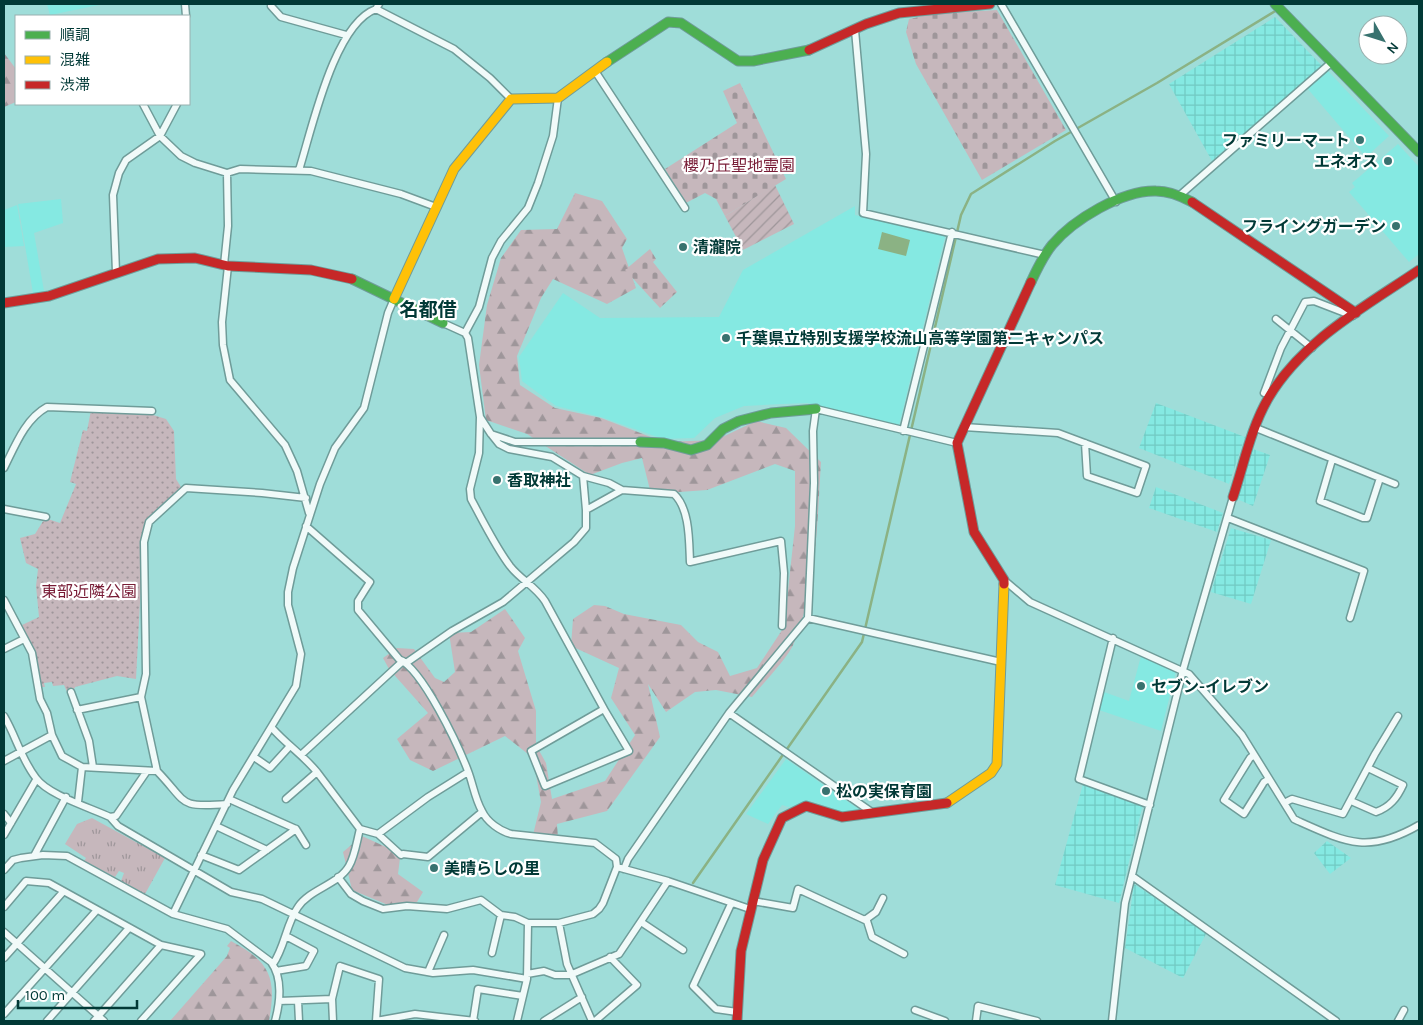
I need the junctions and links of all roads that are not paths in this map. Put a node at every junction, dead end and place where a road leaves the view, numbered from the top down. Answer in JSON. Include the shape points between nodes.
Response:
{"nodes":[{"id":1,"x":990,"y":4,"type":"edge"},
{"id":2,"x":1001,"y":4,"type":"edge"},
{"id":3,"x":1275,"y":4,"type":"edge"},
{"id":4,"x":271,"y":6,"type":"dead end"},
{"id":5,"x":378,"y":6,"type":"edge"},
{"id":6,"x":855,"y":30,"type":"junction"},
{"id":7,"x":346,"y":35,"type":"junction"},
{"id":8,"x":1332,"y":62,"type":"junction"},
{"id":9,"x":594,"y":71,"type":"junction"},
{"id":10,"x":558,"y":98,"type":"junction"},
{"id":11,"x":511,"y":99,"type":"junction"},
{"id":12,"x":144,"y":105,"type":"edge"},
{"id":13,"x":176,"y":105,"type":"edge"},
{"id":14,"x":160,"y":136,"type":"junction"},
{"id":15,"x":1419,"y":152,"type":"edge"},
{"id":16,"x":300,"y":170,"type":"junction"},
{"id":17,"x":227,"y":173,"type":"junction"},
{"id":18,"x":1178,"y":196,"type":"junction"},
{"id":19,"x":1116,"y":202,"type":"junction"},
{"id":20,"x":436,"y":207,"type":"junction"},
{"id":21,"x":686,"y":208,"type":"dead end"},
{"id":22,"x":954,"y":232,"type":"junction"},
{"id":23,"x":1045,"y":255,"type":"junction"},
{"id":24,"x":226,"y":265,"type":"junction"},
{"id":25,"x":1419,"y":270,"type":"edge"},
{"id":26,"x":116,"y":272,"type":"junction"},
{"id":27,"x":394,"y":299,"type":"junction"},
{"id":28,"x":4,"y":303,"type":"edge"},
{"id":29,"x":1354,"y":314,"type":"junction"},
{"id":30,"x":1276,"y":319,"type":"dead end"},
{"id":31,"x":443,"y":324,"type":"joint"},
{"id":32,"x":1290,"y":330,"type":"junction"},
{"id":33,"x":465,"y":333,"type":"junction"},
{"id":34,"x":1312,"y":348,"type":"junction"},
{"id":35,"x":1264,"y":393,"type":"dead end"},
{"id":36,"x":816,"y":409,"type":"junction"},
{"id":37,"x":152,"y":411,"type":"dead end"},
{"id":38,"x":480,"y":417,"type":"junction"},
{"id":39,"x":964,"y":427,"type":"junction"},
{"id":40,"x":1256,"y":428,"type":"junction"},
{"id":41,"x":905,"y":431,"type":"junction"},
{"id":42,"x":491,"y":434,"type":"junction"},
{"id":43,"x":640,"y":442,"type":"joint"},
{"id":44,"x":1084,"y":443,"type":"junction"},
{"id":45,"x":957,"y":444,"type":"junction"},
{"id":46,"x":1332,"y":460,"type":"junction"},
{"id":47,"x":4,"y":468,"type":"edge"},
{"id":48,"x":583,"y":476,"type":"junction"},
{"id":49,"x":1380,"y":478,"type":"junction"},
{"id":50,"x":1395,"y":484,"type":"dead end"},
{"id":51,"x":622,"y":490,"type":"junction"},
{"id":52,"x":1233,"y":497,"type":"joint"},
{"id":53,"x":306,"y":498,"type":"junction"},
{"id":54,"x":4,"y":510,"type":"edge"},
{"id":55,"x":586,"y":510,"type":"junction"},
{"id":56,"x":310,"y":514,"type":"junction"},
{"id":57,"x":46,"y":517,"type":"dead end"},
{"id":58,"x":1228,"y":518,"type":"junction"},
{"id":59,"x":306,"y":526,"type":"junction"},
{"id":60,"x":1004,"y":580,"type":"junction"},
{"id":61,"x":527,"y":581,"type":"junction"},
{"id":62,"x":4,"y":600,"type":"edge"},
{"id":63,"x":808,"y":618,"type":"junction"},
{"id":64,"x":1350,"y":618,"type":"dead end"},
{"id":65,"x":782,"y":626,"type":"dead end"},
{"id":66,"x":24,"y":638,"type":"junction"},
{"id":67,"x":1113,"y":638,"type":"junction"},
{"id":68,"x":4,"y":649,"type":"edge"},
{"id":69,"x":405,"y":662,"type":"junction"},
{"id":70,"x":1001,"y":662,"type":"junction"},
{"id":71,"x":1183,"y":670,"type":"junction"},
{"id":72,"x":71,"y":692,"type":"dead end"},
{"id":73,"x":141,"y":697,"type":"junction"},
{"id":74,"x":604,"y":709,"type":"junction"},
{"id":75,"x":77,"y":710,"type":"junction"},
{"id":76,"x":729,"y":713,"type":"junction"},
{"id":77,"x":4,"y":716,"type":"edge"},
{"id":78,"x":1398,"y":716,"type":"dead end"},
{"id":79,"x":272,"y":728,"type":"junction"},
{"id":80,"x":52,"y":736,"type":"junction"},
{"id":81,"x":290,"y":746,"type":"junction"},
{"id":82,"x":20,"y":752,"type":"junction"},
{"id":83,"x":302,"y":754,"type":"junction"},
{"id":84,"x":1254,"y":755,"type":"junction"},
{"id":85,"x":254,"y":757,"type":"junction"},
{"id":86,"x":4,"y":761,"type":"edge"},
{"id":87,"x":93,"y":767,"type":"junction"},
{"id":88,"x":82,"y":768,"type":"junction"},
{"id":89,"x":1368,"y":768,"type":"junction"},
{"id":90,"x":147,"y":771,"type":"junction"},
{"id":91,"x":157,"y":771,"type":"junction"},
{"id":92,"x":317,"y":772,"type":"junction"},
{"id":93,"x":468,"y":772,"type":"junction"},
{"id":94,"x":1269,"y":779,"type":"junction"},
{"id":95,"x":36,"y":780,"type":"junction"},
{"id":96,"x":66,"y":797,"type":"junction"},
{"id":97,"x":286,"y":798,"type":"dead end"},
{"id":98,"x":228,"y":801,"type":"junction"},
{"id":99,"x":78,"y":802,"type":"junction"},
{"id":100,"x":1286,"y":802,"type":"junction"},
{"id":101,"x":1351,"y":802,"type":"junction"},
{"id":102,"x":1150,"y":805,"type":"junction"},
{"id":103,"x":482,"y":812,"type":"junction"},
{"id":104,"x":4,"y":814,"type":"edge"},
{"id":105,"x":874,"y":814,"type":"junction"},
{"id":106,"x":110,"y":817,"type":"junction"},
{"id":107,"x":11,"y":823,"type":"junction"},
{"id":108,"x":216,"y":826,"type":"junction"},
{"id":109,"x":1419,"y":826,"type":"edge"},
{"id":110,"x":296,"y":829,"type":"junction"},
{"id":111,"x":360,"y":829,"type":"junction"},
{"id":112,"x":378,"y":834,"type":"junction"},
{"id":113,"x":4,"y":835,"type":"edge"},
{"id":114,"x":306,"y":845,"type":"dead end"},
{"id":115,"x":267,"y":850,"type":"junction"},
{"id":116,"x":201,"y":855,"type":"junction"},
{"id":117,"x":34,"y":856,"type":"junction"},
{"id":118,"x":620,"y":868,"type":"junction"},
{"id":119,"x":4,"y":870,"type":"edge"},
{"id":120,"x":194,"y":871,"type":"junction"},
{"id":121,"x":1132,"y":876,"type":"junction"},
{"id":122,"x":338,"y":877,"type":"junction"},
{"id":123,"x":668,"y":881,"type":"junction"},
{"id":124,"x":62,"y":892,"type":"junction"},
{"id":125,"x":883,"y":898,"type":"dead end"},
{"id":126,"x":731,"y":904,"type":"junction"},
{"id":127,"x":751,"y":905,"type":"junction"},
{"id":128,"x":4,"y":907,"type":"edge"},
{"id":129,"x":96,"y":910,"type":"junction"},
{"id":130,"x":173,"y":914,"type":"junction"},
{"id":131,"x":293,"y":915,"type":"junction"},
{"id":132,"x":501,"y":915,"type":"junction"},
{"id":133,"x":865,"y":920,"type":"junction"},
{"id":134,"x":641,"y":922,"type":"junction"},
{"id":135,"x":528,"y":923,"type":"junction"},
{"id":136,"x":559,"y":923,"type":"junction"},
{"id":137,"x":130,"y":928,"type":"junction"},
{"id":138,"x":4,"y":932,"type":"edge"},
{"id":139,"x":444,"y":935,"type":"dead end"},
{"id":140,"x":286,"y":936,"type":"junction"},
{"id":141,"x":16,"y":944,"type":"junction"},
{"id":142,"x":161,"y":945,"type":"junction"},
{"id":143,"x":683,"y":950,"type":"dead end"},
{"id":144,"x":492,"y":953,"type":"dead end"},
{"id":145,"x":904,"y":954,"type":"dead end"},
{"id":146,"x":610,"y":957,"type":"junction"},
{"id":147,"x":4,"y":958,"type":"edge"},
{"id":148,"x":272,"y":964,"type":"junction"},
{"id":149,"x":44,"y":969,"type":"junction"},
{"id":150,"x":276,"y":971,"type":"junction"},
{"id":151,"x":428,"y":972,"type":"junction"},
{"id":152,"x":570,"y":975,"type":"junction"},
{"id":153,"x":527,"y":977,"type":"junction"},
{"id":154,"x":72,"y":993,"type":"junction"},
{"id":155,"x":523,"y":996,"type":"junction"},
{"id":156,"x":582,"y":997,"type":"junction"},
{"id":157,"x":332,"y":999,"type":"junction"},
{"id":158,"x":279,"y":1001,"type":"junction"},
{"id":159,"x":298,"y":1001,"type":"junction"},
{"id":160,"x":914,"y":1010,"type":"dead end"},
{"id":161,"x":1404,"y":1010,"type":"dead end"},
{"id":162,"x":4,"y":1014,"type":"edge"},
{"id":163,"x":737,"y":1016,"type":"edge"},
{"id":164,"x":98,"y":1020,"type":"edge"},
{"id":165,"x":47,"y":1021,"type":"edge"},
{"id":166,"x":142,"y":1021,"type":"edge"},
{"id":167,"x":276,"y":1021,"type":"edge"},
{"id":168,"x":299,"y":1021,"type":"edge"},
{"id":169,"x":333,"y":1021,"type":"edge"},
{"id":170,"x":474,"y":1021,"type":"edge"},
{"id":171,"x":517,"y":1021,"type":"edge"},
{"id":172,"x":544,"y":1021,"type":"edge"},
{"id":173,"x":594,"y":1021,"type":"edge"},
{"id":174,"x":944,"y":1021,"type":"edge"},
{"id":175,"x":976,"y":1021,"type":"edge"},
{"id":176,"x":1037,"y":1021,"type":"edge"},
{"id":177,"x":1112,"y":1021,"type":"edge"},
{"id":178,"x":1336,"y":1021,"type":"edge"},
{"id":179,"x":1398,"y":1021,"type":"edge"}],
"edges":[{"from":1,"to":6,"type":"street","via":[[899,13]]},
{"from":2,"to":19,"type":"street"},
{"from":3,"to":8,"type":"street"},
{"from":4,"to":7,"type":"street","via":[[281,17]]},
{"from":5,"to":7,"type":"street"},
{"from":5,"to":11,"type":"street","via":[[454,48]]},
{"from":6,"to":9,"type":"street","via":[[807,51],[738,61],[688,26],[668,22]]},
{"from":6,"to":22,"type":"street","via":[[866,154],[863,213]]},
{"from":7,"to":16,"type":"street","via":[[329,73]]},
{"from":8,"to":15,"type":"street"},
{"from":8,"to":18,"type":"street"},
{"from":9,"to":10,"type":"street"},
{"from":9,"to":21,"type":"street"},
{"from":10,"to":11,"type":"street"},
{"from":10,"to":33,"type":"street","via":[[553,136],[538,183],[528,208],[501,241],[492,258],[479,307]]},
{"from":11,"to":20,"type":"street","via":[[454,169]]},
{"from":12,"to":14,"type":"street"},
{"from":13,"to":14,"type":"street"},
{"from":14,"to":17,"type":"street","via":[[181,156]]},
{"from":14,"to":26,"type":"street","via":[[126,160],[119,173],[113,195]]},
{"from":16,"to":17,"type":"street","via":[[240,169]]},
{"from":16,"to":20,"type":"street","via":[[401,194]]},
{"from":17,"to":24,"type":"street"},
{"from":18,"to":19,"type":"street","via":[[1150,191]]},
{"from":18,"to":29,"type":"street","via":[[1227,224]]},
{"from":19,"to":23,"type":"street","via":[[1074,226]]},
{"from":20,"to":27,"type":"street"},
{"from":22,"to":23,"type":"street"},
{"from":22,"to":41,"type":"street"},
{"from":23,"to":39,"type":"street"},
{"from":24,"to":26,"type":"street","via":[[195,258],[158,259]]},
{"from":24,"to":27,"type":"street","via":[[329,272],[350,278]]},
{"from":24,"to":53,"type":"street","via":[[222,322],[230,380],[285,445]]},
{"from":25,"to":29,"type":"street"},
{"from":26,"to":28,"type":"street","via":[[49,296]]},
{"from":27,"to":31,"type":"street"},
{"from":27,"to":56,"type":"street","via":[[364,408],[335,448]]},
{"from":29,"to":32,"type":"street","via":[[1314,301],[1305,302]]},
{"from":29,"to":34,"type":"street"},
{"from":30,"to":32,"type":"street"},
{"from":31,"to":33,"type":"street"},
{"from":32,"to":34,"type":"street"},
{"from":32,"to":35,"type":"street"},
{"from":33,"to":38,"type":"street"},
{"from":34,"to":40,"type":"street","via":[[1269,396]]},
{"from":36,"to":41,"type":"street"},
{"from":36,"to":43,"type":"street","via":[[777,412],[738,421],[723,429],[707,445],[691,450],[664,443]]},
{"from":36,"to":63,"type":"street"},
{"from":37,"to":47,"type":"street","via":[[48,407],[27,426]]},
{"from":38,"to":42,"type":"street"},
{"from":38,"to":61,"type":"street","via":[[479,453],[470,489],[471,499],[509,564]]},
{"from":39,"to":44,"type":"street","via":[[1058,433]]},
{"from":39,"to":45,"type":"street"},
{"from":40,"to":46,"type":"street"},
{"from":40,"to":52,"type":"street"},
{"from":41,"to":45,"type":"street"},
{"from":42,"to":43,"type":"street","via":[[515,442]]},
{"from":42,"to":48,"type":"street","via":[[499,444],[509,449],[552,457]]},
{"from":44,"to":44,"type":"street","via":[[1146,466],[1137,493],[1088,476]]},
{"from":45,"to":60,"type":"street","via":[[974,532]]},
{"from":46,"to":49,"type":"street"},
{"from":46,"to":49,"type":"street","via":[[1320,501],[1363,518],[1367,518]]},
{"from":48,"to":51,"type":"street"},
{"from":48,"to":55,"type":"street"},
{"from":49,"to":50,"type":"street"},
{"from":51,"to":55,"type":"street"},
{"from":51,"to":65,"type":"street","via":[[670,492],[678,497],[683,505],[690,562],[781,542],[784,573]]},
{"from":52,"to":58,"type":"street"},
{"from":53,"to":56,"type":"street"},
{"from":53,"to":73,"type":"street","via":[[186,488],[148,522],[144,542],[146,674]]},
{"from":54,"to":57,"type":"street"},
{"from":55,"to":61,"type":"street","via":[[586,528]]},
{"from":56,"to":59,"type":"street"},
{"from":58,"to":64,"type":"street","via":[[1364,571]]},
{"from":58,"to":71,"type":"street"},
{"from":59,"to":69,"type":"street","via":[[370,582],[358,601],[358,610]]},
{"from":59,"to":79,"type":"street","via":[[288,592],[288,606],[299,640],[301,666],[296,686]]},
{"from":60,"to":67,"type":"street","via":[[1030,602]]},
{"from":60,"to":70,"type":"street"},
{"from":61,"to":69,"type":"street","via":[[496,607]]},
{"from":61,"to":74,"type":"street","via":[[545,601]]},
{"from":62,"to":66,"type":"street"},
{"from":63,"to":70,"type":"street"},
{"from":63,"to":76,"type":"street"},
{"from":66,"to":68,"type":"street"},
{"from":66,"to":80,"type":"street","via":[[34,662],[40,699]]},
{"from":67,"to":71,"type":"street"},
{"from":67,"to":102,"type":"street","via":[[1080,779]]},
{"from":69,"to":83,"type":"street"},
{"from":69,"to":93,"type":"street","via":[[435,703]]},
{"from":70,"to":105,"type":"street","via":[[998,760],[991,773],[948,803]]},
{"from":71,"to":84,"type":"street","via":[[1228,718]]},
{"from":71,"to":102,"type":"street"},
{"from":72,"to":75,"type":"street"},
{"from":73,"to":75,"type":"street"},
{"from":73,"to":91,"type":"street"},
{"from":74,"to":74,"type":"street","via":[[531,751],[545,786],[629,751]]},
{"from":75,"to":87,"type":"street","via":[[90,741]]},
{"from":76,"to":105,"type":"street"},
{"from":76,"to":118,"type":"street"},
{"from":77,"to":82,"type":"street"},
{"from":78,"to":89,"type":"street"},
{"from":79,"to":81,"type":"street"},
{"from":79,"to":85,"type":"street"},
{"from":80,"to":82,"type":"street"},
{"from":80,"to":88,"type":"street","via":[[62,756]]},
{"from":81,"to":83,"type":"street"},
{"from":81,"to":85,"type":"street","via":[[270,768]]},
{"from":82,"to":86,"type":"street"},
{"from":82,"to":95,"type":"street"},
{"from":83,"to":92,"type":"street"},
{"from":84,"to":94,"type":"street"},
{"from":84,"to":94,"type":"street","via":[[1224,800],[1244,814]]},
{"from":85,"to":98,"type":"street"},
{"from":87,"to":88,"type":"street"},
{"from":87,"to":90,"type":"street"},
{"from":88,"to":99,"type":"street"},
{"from":89,"to":101,"type":"street"},
{"from":89,"to":101,"type":"street","via":[[1403,785],[1386,809],[1376,812]]},
{"from":90,"to":91,"type":"street"},
{"from":90,"to":106,"type":"street","via":[[116,816]]},
{"from":91,"to":98,"type":"street","via":[[191,806]]},
{"from":92,"to":97,"type":"street"},
{"from":92,"to":111,"type":"street"},
{"from":93,"to":103,"type":"street"},
{"from":93,"to":112,"type":"street"},
{"from":94,"to":100,"type":"street"},
{"from":95,"to":96,"type":"street"},
{"from":95,"to":107,"type":"street"},
{"from":96,"to":99,"type":"street"},
{"from":96,"to":117,"type":"street"},
{"from":98,"to":108,"type":"street"},
{"from":98,"to":110,"type":"street"},
{"from":99,"to":106,"type":"street"},
{"from":100,"to":101,"type":"street","via":[[1292,799],[1343,814]]},
{"from":100,"to":109,"type":"street","via":[[1298,821],[1349,842],[1378,842]]},
{"from":102,"to":121,"type":"street"},
{"from":103,"to":112,"type":"street","via":[[428,857],[401,855]]},
{"from":103,"to":118,"type":"street","via":[[503,832],[595,843],[616,859]]},
{"from":104,"to":107,"type":"street"},
{"from":105,"to":127,"type":"street","via":[[842,817],[806,806],[782,818],[763,860]]},
{"from":106,"to":120,"type":"street","via":[[118,826]]},
{"from":107,"to":113,"type":"street"},
{"from":108,"to":115,"type":"street"},
{"from":108,"to":116,"type":"street"},
{"from":110,"to":114,"type":"street"},
{"from":110,"to":115,"type":"street"},
{"from":111,"to":112,"type":"street"},
{"from":111,"to":122,"type":"street","via":[[349,866]]},
{"from":115,"to":116,"type":"street","via":[[239,870]]},
{"from":116,"to":120,"type":"street"},
{"from":117,"to":119,"type":"street","via":[[13,860]]},
{"from":117,"to":130,"type":"street","via":[[68,856]]},
{"from":118,"to":123,"type":"street"},
{"from":118,"to":136,"type":"street","via":[[599,909],[593,914]]},
{"from":120,"to":130,"type":"street"},
{"from":120,"to":131,"type":"street","via":[[231,892],[262,899]]},
{"from":121,"to":177,"type":"street","via":[[1121,928]]},
{"from":121,"to":178,"type":"street"},
{"from":122,"to":131,"type":"street","via":[[300,904]]},
{"from":122,"to":132,"type":"street","via":[[351,894],[383,909],[407,906],[447,909],[480,900]]},
{"from":123,"to":126,"type":"street"},
{"from":123,"to":134,"type":"street"},
{"from":124,"to":128,"type":"street","via":[[49,883],[26,881]]},
{"from":124,"to":129,"type":"street"},
{"from":124,"to":141,"type":"street"},
{"from":125,"to":133,"type":"street","via":[[876,912]]},
{"from":126,"to":127,"type":"street"},
{"from":126,"to":163,"type":"street","via":[[693,986],[716,1009]]},
{"from":127,"to":133,"type":"street","via":[[793,908],[798,889]]},
{"from":127,"to":163,"type":"street","via":[[742,951]]},
{"from":129,"to":137,"type":"street"},
{"from":129,"to":149,"type":"street"},
{"from":130,"to":148,"type":"street","via":[[227,929]]},
{"from":131,"to":140,"type":"street"},
{"from":131,"to":151,"type":"street","via":[[405,968]]},
{"from":132,"to":135,"type":"street"},
{"from":132,"to":144,"type":"street"},
{"from":133,"to":145,"type":"street","via":[[872,937]]},
{"from":134,"to":143,"type":"street"},
{"from":134,"to":146,"type":"street","via":[[620,954]]},
{"from":135,"to":136,"type":"street"},
{"from":135,"to":153,"type":"street"},
{"from":136,"to":152,"type":"street"},
{"from":137,"to":142,"type":"street"},
{"from":137,"to":154,"type":"street"},
{"from":138,"to":141,"type":"street"},
{"from":139,"to":151,"type":"street"},
{"from":140,"to":148,"type":"street"},
{"from":140,"to":150,"type":"street","via":[[314,951],[306,966]]},
{"from":141,"to":147,"type":"street"},
{"from":141,"to":149,"type":"street"},
{"from":142,"to":164,"type":"street"},
{"from":142,"to":166,"type":"street","via":[[201,954]]},
{"from":146,"to":152,"type":"street"},
{"from":146,"to":173,"type":"street","via":[[636,985]]},
{"from":148,"to":150,"type":"street"},
{"from":149,"to":154,"type":"street"},
{"from":149,"to":162,"type":"street"},
{"from":150,"to":158,"type":"street"},
{"from":151,"to":153,"type":"street","via":[[473,970]]},
{"from":152,"to":153,"type":"street","via":[[544,971]]},
{"from":152,"to":156,"type":"street"},
{"from":153,"to":155,"type":"street"},
{"from":154,"to":164,"type":"street"},
{"from":154,"to":165,"type":"street"},
{"from":155,"to":170,"type":"street","via":[[478,989]]},
{"from":155,"to":171,"type":"street"},
{"from":156,"to":172,"type":"street"},
{"from":156,"to":173,"type":"street"},
{"from":157,"to":159,"type":"street"},
{"from":157,"to":169,"type":"street"},
{"from":157,"to":170,"type":"street","via":[[340,966],[379,979],[376,1021],[415,1014]]},
{"from":158,"to":159,"type":"street"},
{"from":158,"to":167,"type":"street"},
{"from":159,"to":168,"type":"street"},
{"from":160,"to":174,"type":"street"},
{"from":161,"to":179,"type":"street"},
{"from":175,"to":176,"type":"street","via":[[978,1006]]}]}
